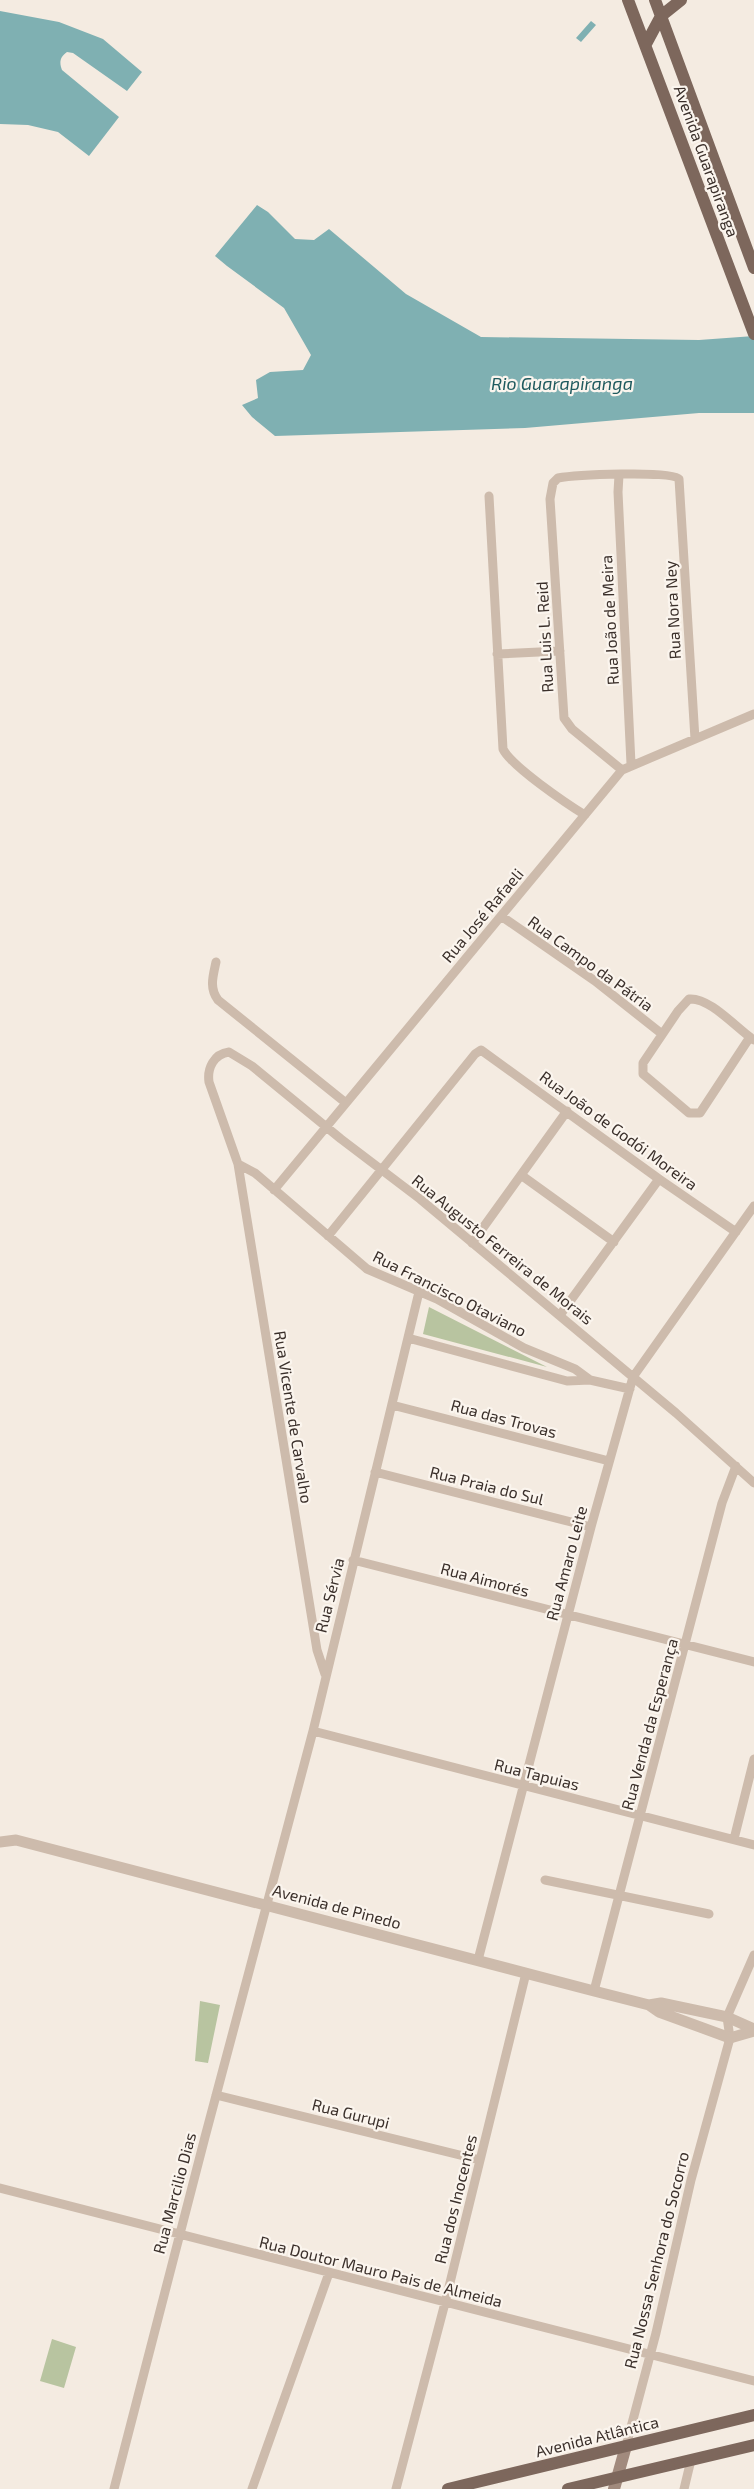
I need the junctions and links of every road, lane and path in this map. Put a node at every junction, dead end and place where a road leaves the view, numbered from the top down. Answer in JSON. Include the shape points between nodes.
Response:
{"nodes":[{"id":1,"x":628,"y":0,"type":"edge"},
{"id":2,"x":656,"y":0,"type":"edge"},
{"id":3,"x":681,"y":0,"type":"edge"},
{"id":4,"x":661,"y":16,"type":"junction"},
{"id":5,"x":646,"y":44,"type":"junction"},
{"id":6,"x":754,"y":268,"type":"edge"},
{"id":7,"x":754,"y":334,"type":"edge"},
{"id":8,"x":619,"y":474,"type":"junction"},
{"id":9,"x":489,"y":496,"type":"dead end"},
{"id":10,"x":560,"y":651,"type":"junction"},
{"id":11,"x":497,"y":654,"type":"junction"},
{"id":12,"x":754,"y":714,"type":"edge"},
{"id":13,"x":695,"y":739,"type":"junction"},
{"id":14,"x":631,"y":764,"type":"junction"},
{"id":15,"x":622,"y":770,"type":"junction"},
{"id":16,"x":585,"y":815,"type":"junction"},
{"id":17,"x":501,"y":916,"type":"junction"},
{"id":18,"x":216,"y":962,"type":"dead end"},
{"id":19,"x":662,"y":1034,"type":"junction"},
{"id":20,"x":752,"y":1038,"type":"edge"},
{"id":21,"x":224,"y":1053,"type":"joint"},
{"id":22,"x":346,"y":1103,"type":"junction"},
{"id":23,"x":567,"y":1111,"type":"junction"},
{"id":24,"x":326,"y":1127,"type":"junction"},
{"id":25,"x":238,"y":1164,"type":"junction"},
{"id":26,"x":382,"y":1170,"type":"junction"},
{"id":27,"x":521,"y":1175,"type":"junction"},
{"id":28,"x":659,"y":1179,"type":"junction"},
{"id":29,"x":274,"y":1190,"type":"junction"},
{"id":30,"x":754,"y":1206,"type":"edge"},
{"id":31,"x":736,"y":1232,"type":"junction"},
{"id":32,"x":328,"y":1236,"type":"junction"},
{"id":33,"x":614,"y":1242,"type":"junction"},
{"id":34,"x":472,"y":1243,"type":"junction"},
{"id":35,"x":419,"y":1292,"type":"junction"},
{"id":36,"x":560,"y":1315,"type":"junction"},
{"id":37,"x":408,"y":1338,"type":"junction"},
{"id":38,"x":634,"y":1377,"type":"junction"},
{"id":39,"x":590,"y":1380,"type":"junction"},
{"id":40,"x":630,"y":1389,"type":"junction"},
{"id":41,"x":392,"y":1405,"type":"junction"},
{"id":42,"x":609,"y":1461,"type":"junction"},
{"id":43,"x":736,"y":1466,"type":"junction"},
{"id":44,"x":375,"y":1472,"type":"junction"},
{"id":45,"x":754,"y":1482,"type":"edge"},
{"id":46,"x":591,"y":1527,"type":"junction"},
{"id":47,"x":353,"y":1560,"type":"junction"},
{"id":48,"x":568,"y":1616,"type":"junction"},
{"id":49,"x":685,"y":1646,"type":"junction"},
{"id":50,"x":754,"y":1662,"type":"edge"},
{"id":51,"x":325,"y":1674,"type":"junction"},
{"id":52,"x":313,"y":1731,"type":"junction"},
{"id":53,"x":754,"y":1759,"type":"edge"},
{"id":54,"x":524,"y":1786,"type":"junction"},
{"id":55,"x":640,"y":1816,"type":"junction"},
{"id":56,"x":734,"y":1839,"type":"junction"},
{"id":57,"x":0,"y":1842,"type":"edge"},
{"id":58,"x":754,"y":1845,"type":"edge"},
{"id":59,"x":545,"y":1880,"type":"dead end"},
{"id":60,"x":619,"y":1895,"type":"junction"},
{"id":61,"x":267,"y":1905,"type":"junction"},
{"id":62,"x":708,"y":1914,"type":"dead end"},
{"id":63,"x":754,"y":1955,"type":"edge"},
{"id":64,"x":478,"y":1960,"type":"junction"},
{"id":65,"x":526,"y":1973,"type":"junction"},
{"id":66,"x":594,"y":1991,"type":"junction"},
{"id":67,"x":649,"y":2005,"type":"junction"},
{"id":68,"x":727,"y":2017,"type":"junction"},
{"id":69,"x":754,"y":2030,"type":"edge"},
{"id":70,"x":730,"y":2038,"type":"junction"},
{"id":71,"x":216,"y":2095,"type":"junction"},
{"id":72,"x":480,"y":2160,"type":"junction"},
{"id":73,"x":0,"y":2188,"type":"edge"},
{"id":74,"x":179,"y":2235,"type":"junction"},
{"id":75,"x":329,"y":2273,"type":"junction"},
{"id":76,"x":446,"y":2303,"type":"junction"},
{"id":77,"x":651,"y":2354,"type":"junction"},
{"id":78,"x":754,"y":2381,"type":"edge"},
{"id":79,"x":754,"y":2415,"type":"edge"},
{"id":80,"x":754,"y":2445,"type":"edge"},
{"id":81,"x":626,"y":2446,"type":"junction"},
{"id":82,"x":691,"y":2460,"type":"junction"},
{"id":83,"x":614,"y":2483,"type":"edge"},
{"id":84,"x":114,"y":2489,"type":"edge"},
{"id":85,"x":252,"y":2489,"type":"edge"},
{"id":86,"x":396,"y":2489,"type":"edge"},
{"id":87,"x":448,"y":2489,"type":"edge"},
{"id":88,"x":568,"y":2489,"type":"edge"},
{"id":89,"x":684,"y":2489,"type":"edge"}],
"edges":[{"from":1,"to":5,"type":"main road","name":"Avenida Guarapiranga"},
{"from":2,"to":4,"type":"main road","name":"Avenida Guarapiranga"},
{"from":3,"to":4,"type":"main road"},
{"from":4,"to":5,"type":"main road"},
{"from":4,"to":6,"type":"main road","name":"Avenida Guarapiranga"},
{"from":5,"to":7,"type":"main road","name":"Avenida Guarapiranga"},
{"from":8,"to":10,"type":"street","name":"Rua Luis L. Reid","via":[[558,478],[550,490]]},
{"from":8,"to":13,"type":"street","name":"Rua Nora Ney","via":[[674,475],[679,479]]},
{"from":8,"to":14,"type":"street","name":"Rua João de Meira"},
{"from":9,"to":11,"type":"street"},
{"from":10,"to":11,"type":"street"},
{"from":10,"to":15,"type":"street","name":"Rua Luis L. Reid","via":[[566,721]]},
{"from":11,"to":16,"type":"street","via":[[504,752]]},
{"from":12,"to":13,"type":"street","name":"Rua José Rafaeli"},
{"from":13,"to":14,"type":"street","name":"Rua José Rafaeli"},
{"from":14,"to":15,"type":"street","name":"Rua José Rafaeli"},
{"from":15,"to":16,"type":"street","name":"Rua José Rafaeli"},
{"from":16,"to":17,"type":"street","name":"Rua José Rafaeli"},
{"from":17,"to":19,"type":"street","name":"Rua Campo da Pátria"},
{"from":17,"to":22,"type":"street","name":"Rua José Rafaeli"},
{"from":18,"to":22,"type":"street","via":[[211,983],[218,1000]]},
{"from":19,"to":20,"type":"street","via":[[686,1000],[692,998],[729,1018]]},
{"from":19,"to":20,"type":"street","via":[[642,1063],[643,1074],[689,1114],[700,1113]]},
{"from":21,"to":24,"type":"street","name":"Rua Augusto Ferreira de Morais","via":[[239,1057]]},
{"from":21,"to":25,"type":"street","name":"Rua Vicente de Carvalho","via":[[215,1059],[207,1073]]},
{"from":22,"to":24,"type":"street","name":"Rua José Rafaeli"},
{"from":23,"to":26,"type":"street","name":"Rua João de Godói Moreira","via":[[485,1050],[480,1050]]},
{"from":23,"to":27,"type":"street"},
{"from":23,"to":28,"type":"street","name":"Rua João de Godói Moreira"},
{"from":24,"to":26,"type":"street","name":"Rua Augusto Ferreira de Morais"},
{"from":24,"to":29,"type":"street","name":"Rua José Rafaeli"},
{"from":25,"to":29,"type":"street","name":"Rua Francisco Otaviano","via":[[255,1173]]},
{"from":25,"to":51,"type":"street","name":"Rua Vicente de Carvalho","via":[[317,1650]]},
{"from":26,"to":32,"type":"street"},
{"from":26,"to":34,"type":"street","name":"Rua Augusto Ferreira de Morais"},
{"from":27,"to":33,"type":"street"},
{"from":27,"to":34,"type":"street"},
{"from":28,"to":31,"type":"street","name":"Rua João de Godói Moreira"},
{"from":28,"to":33,"type":"street"},
{"from":29,"to":32,"type":"street","name":"Rua Francisco Otaviano"},
{"from":30,"to":31,"type":"street","name":"Rua Amaro Leite"},
{"from":31,"to":38,"type":"street","name":"Rua Amaro Leite"},
{"from":32,"to":35,"type":"street","name":"Rua Francisco Otaviano","via":[[367,1269]]},
{"from":33,"to":36,"type":"street"},
{"from":34,"to":36,"type":"street","name":"Rua Augusto Ferreira de Morais"},
{"from":35,"to":37,"type":"street","name":"Rua Sérvia"},
{"from":35,"to":39,"type":"street","name":"Rua Francisco Otaviano","via":[[524,1348],[575,1369]]},
{"from":36,"to":38,"type":"street","name":"Rua Augusto Ferreira de Morais"},
{"from":37,"to":39,"type":"street","via":[[567,1381]]},
{"from":37,"to":41,"type":"street","name":"Rua Sérvia"},
{"from":38,"to":40,"type":"street","name":"Rua Amaro Leite"},
{"from":38,"to":43,"type":"street","name":"Rua Augusto Ferreira de Morais"},
{"from":39,"to":40,"type":"street","name":"Rua Francisco Otaviano"},
{"from":40,"to":42,"type":"street","name":"Rua Amaro Leite"},
{"from":41,"to":42,"type":"street","name":"Rua das Trovas"},
{"from":41,"to":44,"type":"street","name":"Rua Sérvia"},
{"from":42,"to":46,"type":"street","name":"Rua Amaro Leite"},
{"from":43,"to":45,"type":"street","name":"Rua Augusto Ferreira de Morais"},
{"from":43,"to":49,"type":"street","name":"Rua Venda da Esperança","via":[[722,1503]]},
{"from":44,"to":46,"type":"street","name":"Rua Praia do Sul"},
{"from":44,"to":47,"type":"street","name":"Rua Sérvia"},
{"from":46,"to":48,"type":"street","name":"Rua Amaro Leite"},
{"from":47,"to":48,"type":"street","name":"Rua Aimorés"},
{"from":47,"to":51,"type":"street","name":"Rua Sérvia"},
{"from":48,"to":49,"type":"street","name":"Rua Aimorés"},
{"from":48,"to":54,"type":"street","name":"Rua Amaro Leite"},
{"from":49,"to":50,"type":"street","name":"Rua Aimorés"},
{"from":49,"to":55,"type":"street","name":"Rua Venda da Esperança"},
{"from":51,"to":52,"type":"street","name":"Rua Sérvia"},
{"from":52,"to":54,"type":"street","name":"Rua Tapuias"},
{"from":52,"to":61,"type":"street","name":"Rua Sérvia"},
{"from":53,"to":56,"type":"street"},
{"from":54,"to":55,"type":"street","name":"Rua Tapuias"},
{"from":54,"to":64,"type":"street","name":"Rua Amaro Leite"},
{"from":55,"to":56,"type":"street","name":"Rua Tapuias"},
{"from":55,"to":60,"type":"street","name":"Rua Venda da Esperança"},
{"from":56,"to":58,"type":"street","name":"Rua Tapuias"},
{"from":57,"to":61,"type":"street","name":"Avenida de Pinedo","via":[[16,1840]]},
{"from":59,"to":60,"type":"street"},
{"from":60,"to":62,"type":"street"},
{"from":60,"to":66,"type":"street","name":"Rua Venda da Esperança"},
{"from":61,"to":64,"type":"street","name":"Avenida de Pinedo"},
{"from":61,"to":71,"type":"street","name":"Rua Marcilio Dias"},
{"from":63,"to":68,"type":"street"},
{"from":64,"to":65,"type":"street","name":"Avenida de Pinedo"},
{"from":65,"to":66,"type":"street","name":"Avenida de Pinedo"},
{"from":65,"to":72,"type":"street","name":"Rua dos Inocentes"},
{"from":66,"to":67,"type":"street","name":"Avenida de Pinedo"},
{"from":67,"to":68,"type":"street","name":"Avenida de Pinedo","via":[[661,2003]]},
{"from":67,"to":70,"type":"street","name":"Avenida de Pinedo","via":[[659,2012]]},
{"from":68,"to":69,"type":"street","name":"Avenida de Pinedo"},
{"from":68,"to":70,"type":"street"},
{"from":69,"to":70,"type":"street","name":"Avenida de Pinedo"},
{"from":70,"to":77,"type":"street","name":"Rua Nossa Senhora do Socorro","via":[[691,2180]]},
{"from":71,"to":72,"type":"street","name":"Rua Gurupi"},
{"from":71,"to":74,"type":"street","name":"Rua Marcilio Dias"},
{"from":72,"to":76,"type":"street","name":"Rua dos Inocentes"},
{"from":73,"to":74,"type":"street","name":"Rua Doutor Mauro Pais de Almeida"},
{"from":74,"to":75,"type":"street","name":"Rua Doutor Mauro Pais de Almeida"},
{"from":74,"to":84,"type":"street","name":"Rua Marcilio Dias"},
{"from":75,"to":76,"type":"street","name":"Rua Doutor Mauro Pais de Almeida"},
{"from":75,"to":85,"type":"street"},
{"from":76,"to":77,"type":"street","name":"Rua Doutor Mauro Pais de Almeida"},
{"from":76,"to":86,"type":"street","name":"Rua dos Inocentes"},
{"from":77,"to":78,"type":"street","name":"Rua Doutor Mauro Pais de Almeida"},
{"from":77,"to":81,"type":"street","name":"Rua Nossa Senhora do Socorro"},
{"from":79,"to":81,"type":"main road","name":"Avenida Atlântica"},
{"from":80,"to":82,"type":"main road"},
{"from":81,"to":83,"type":"main road","name":"Rua Nossa Senhora do Socorro"},
{"from":81,"to":87,"type":"main road","name":"Avenida Atlântica"},
{"from":82,"to":83,"type":"main road"},
{"from":82,"to":89,"type":"street"},
{"from":83,"to":88,"type":"main road"}]}
